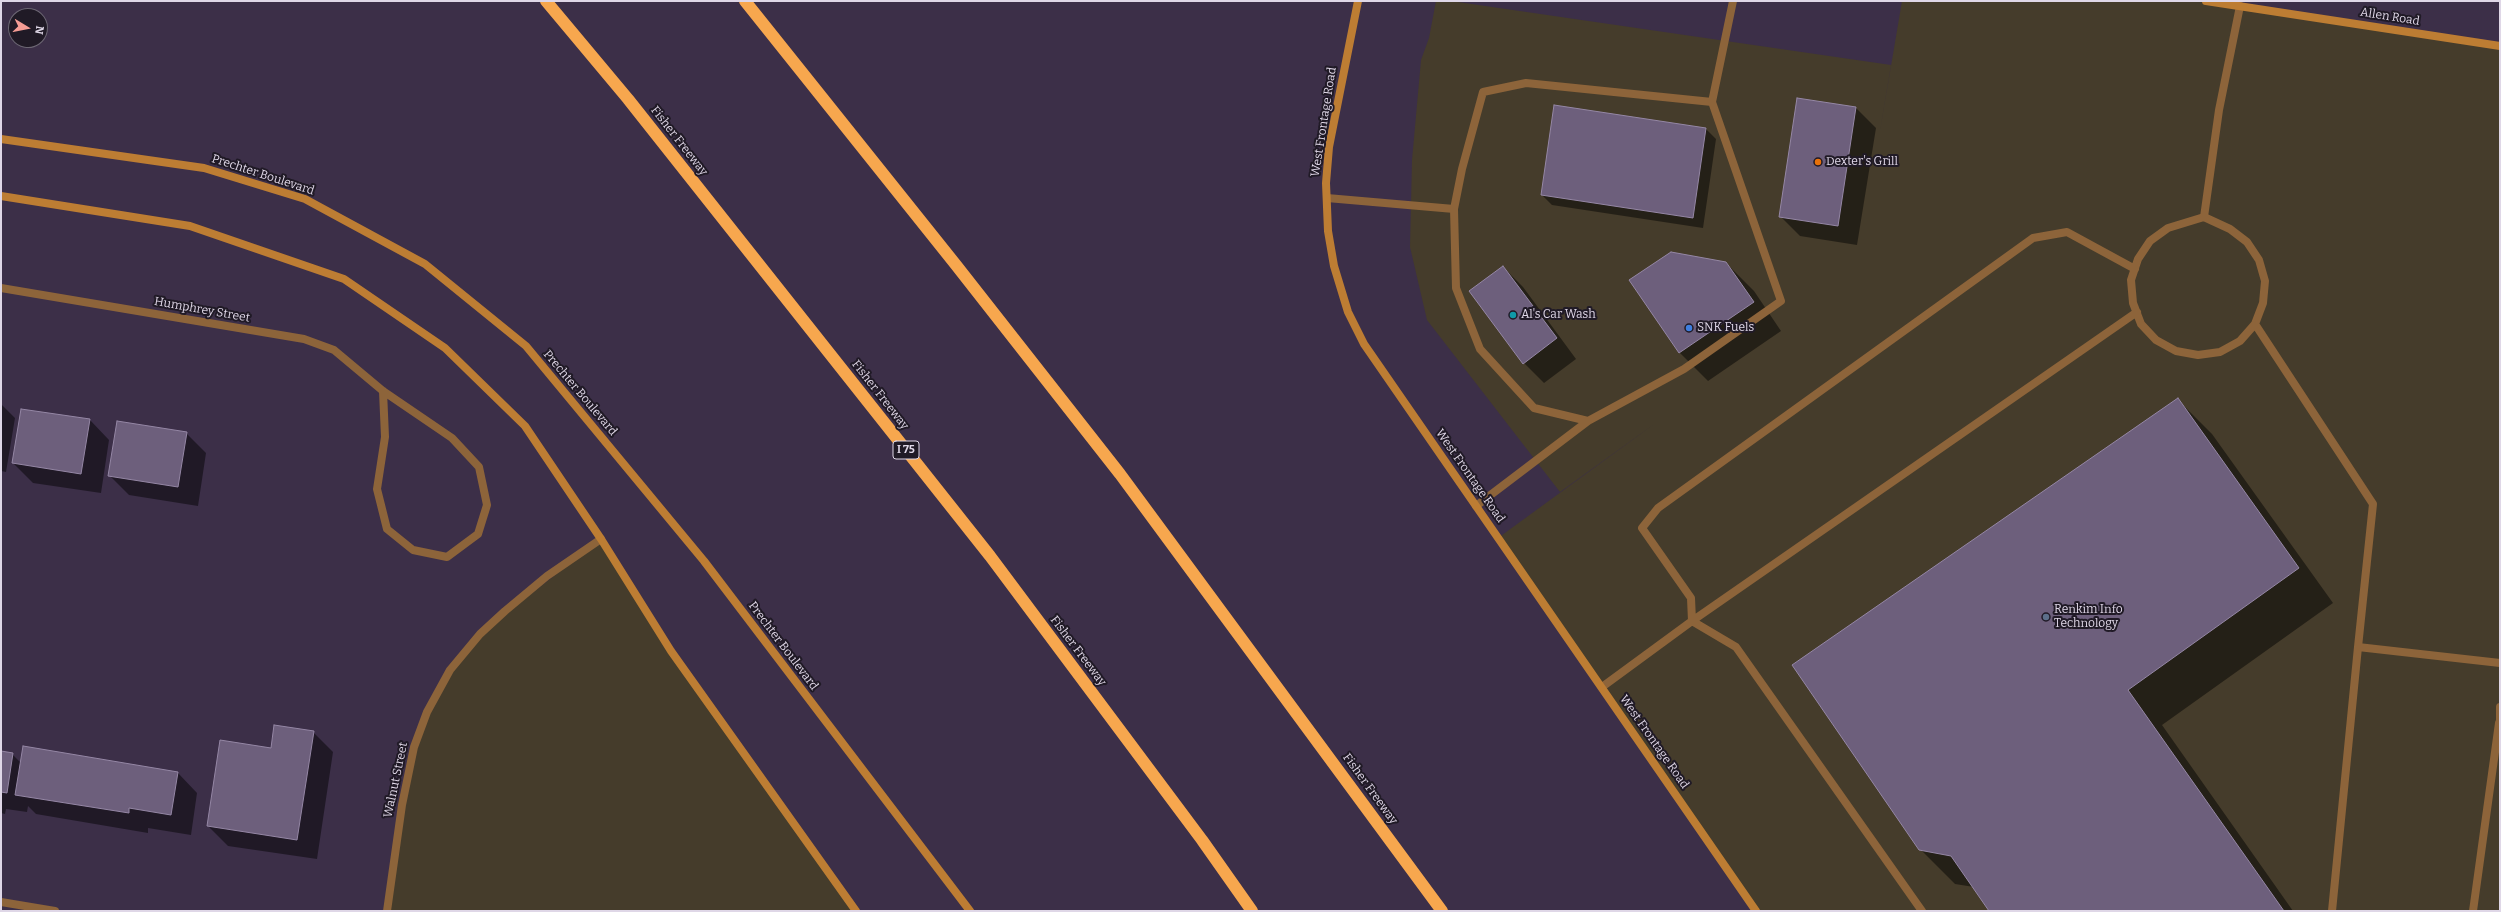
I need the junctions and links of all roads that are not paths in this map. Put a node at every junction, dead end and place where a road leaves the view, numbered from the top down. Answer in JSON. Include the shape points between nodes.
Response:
{"nodes":[{"id":1,"x":546,"y":1,"type":"edge"},
{"id":2,"x":745,"y":1,"type":"edge"},
{"id":3,"x":1358,"y":1,"type":"edge"},
{"id":4,"x":1732,"y":1,"type":"edge"},
{"id":5,"x":2206,"y":1,"type":"edge"},
{"id":6,"x":2240,"y":6,"type":"junction"},
{"id":7,"x":2500,"y":46,"type":"edge"},
{"id":8,"x":1712,"y":102,"type":"junction"},
{"id":9,"x":1,"y":139,"type":"edge"},
{"id":10,"x":1,"y":196,"type":"edge"},
{"id":11,"x":1326,"y":198,"type":"junction"},
{"id":12,"x":1454,"y":209,"type":"junction"},
{"id":13,"x":2204,"y":217,"type":"junction"},
{"id":14,"x":2135,"y":269,"type":"junction"},
{"id":15,"x":1,"y":288,"type":"edge"},
{"id":16,"x":2137,"y":312,"type":"junction"},
{"id":17,"x":2255,"y":324,"type":"junction"},
{"id":18,"x":383,"y":391,"type":"junction"},
{"id":19,"x":1588,"y":421,"type":"junction"},
{"id":20,"x":1476,"y":506,"type":"junction"},
{"id":21,"x":601,"y":538,"type":"junction"},
{"id":22,"x":1692,"y":621,"type":"junction"},
{"id":23,"x":2358,"y":647,"type":"junction"},
{"id":24,"x":2500,"y":663,"type":"edge"},
{"id":25,"x":1602,"y":687,"type":"junction"},
{"id":26,"x":2500,"y":707,"type":"edge"},
{"id":27,"x":2500,"y":723,"type":"edge"},
{"id":28,"x":1,"y":902,"type":"edge"},
{"id":29,"x":55,"y":911,"type":"edge"},
{"id":30,"x":387,"y":911,"type":"edge"},
{"id":31,"x":856,"y":911,"type":"edge"},
{"id":32,"x":970,"y":911,"type":"edge"},
{"id":33,"x":1252,"y":911,"type":"edge"},
{"id":34,"x":1442,"y":911,"type":"edge"},
{"id":35,"x":1756,"y":911,"type":"edge"},
{"id":36,"x":1922,"y":911,"type":"edge"},
{"id":37,"x":2332,"y":911,"type":"edge"},
{"id":38,"x":2473,"y":911,"type":"edge"}],
"edges":[{"from":1,"to":33,"type":"highway","name":"Fisher Freeway","number":"I 75","via":[[628,99],[990,556]]},
{"from":2,"to":34,"type":"highway","name":"Fisher Freeway","via":[[1120,474]]},
{"from":3,"to":11,"type":"main road","name":"West Frontage Road","via":[[1329,147]]},
{"from":4,"to":8,"type":"street"},
{"from":5,"to":6,"type":"main road","name":"Allen Road"},
{"from":6,"to":7,"type":"main road","name":"Allen Road"},
{"from":6,"to":13,"type":"street","via":[[2219,110]]},
{"from":8,"to":12,"type":"street","via":[[1526,83],[1483,92]]},
{"from":8,"to":19,"type":"street","via":[[1781,301],[1684,369]]},
{"from":9,"to":32,"type":"main road","name":"Prechter Boulevard","via":[[204,168],[305,199],[425,264],[526,346],[704,561]]},
{"from":10,"to":21,"type":"main road","via":[[190,226],[344,279],[445,348],[525,426]]},
{"from":11,"to":12,"type":"street"},
{"from":11,"to":20,"type":"main road","name":"West Frontage Road","via":[[1334,266],[1348,312],[1364,344]]},
{"from":12,"to":19,"type":"street","via":[[1456,288],[1480,350],[1534,408]]},
{"from":13,"to":14,"type":"street","via":[[2168,228],[2150,241],[2138,259]]},
{"from":13,"to":17,"type":"street","via":[[2230,229],[2247,242],[2260,260],[2265,281],[2264,303]]},
{"from":14,"to":16,"type":"street","via":[[2132,280],[2133,303]]},
{"from":14,"to":22,"type":"street","via":[[2068,232],[2033,238],[1658,508],[1642,528],[1691,598]]},
{"from":15,"to":18,"type":"street","name":"Humphrey Street","via":[[304,339],[334,350]]},
{"from":16,"to":17,"type":"street","via":[[2141,324],[2156,340],[2176,352],[2198,355],[2220,352],[2240,341]]},
{"from":16,"to":22,"type":"street"},
{"from":17,"to":23,"type":"street","via":[[2373,504]]},
{"from":18,"to":18,"type":"street","name":"Humphrey Street","via":[[385,437],[377,490],[387,529],[413,550],[447,557],[478,534],[487,505],[479,467],[452,438]]},
{"from":19,"to":20,"type":"street"},
{"from":20,"to":25,"type":"main road","name":"West Frontage Road"},
{"from":21,"to":30,"type":"street","name":"Walnut Street","via":[[547,576],[495,620],[450,670],[427,712],[414,748],[402,805]]},
{"from":21,"to":31,"type":"main road","via":[[671,650]]},
{"from":22,"to":25,"type":"street"},
{"from":22,"to":36,"type":"street","via":[[1736,647]]},
{"from":23,"to":24,"type":"street"},
{"from":23,"to":37,"type":"street"},
{"from":25,"to":35,"type":"main road","name":"West Frontage Road"},
{"from":26,"to":27,"type":"street"},
{"from":27,"to":38,"type":"street"},
{"from":28,"to":29,"type":"street"}]}
